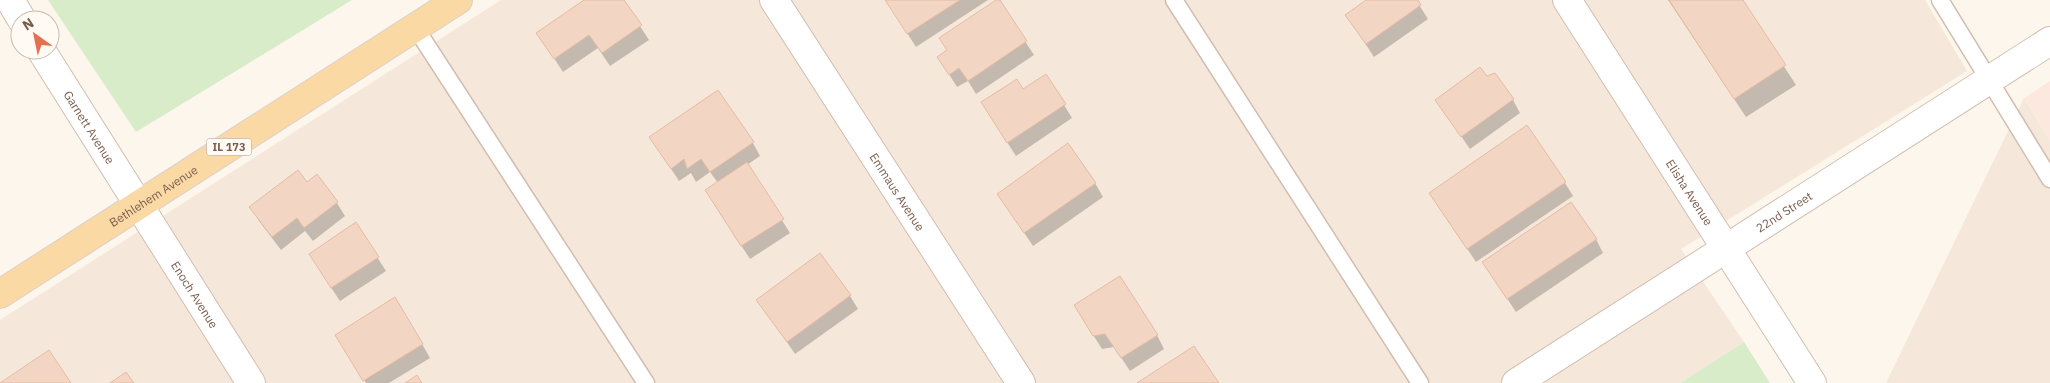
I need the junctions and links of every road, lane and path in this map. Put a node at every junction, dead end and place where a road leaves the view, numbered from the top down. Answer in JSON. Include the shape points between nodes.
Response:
{"nodes":[{"id":1,"x":458,"y":0,"type":"edge"},
{"id":2,"x":774,"y":0,"type":"edge"},
{"id":3,"x":1174,"y":0,"type":"edge"},
{"id":4,"x":1567,"y":0,"type":"edge"},
{"id":5,"x":1940,"y":0,"type":"edge"},
{"id":6,"x":415,"y":27,"type":"junction"},
{"id":7,"x":2050,"y":41,"type":"edge"},
{"id":8,"x":47,"y":60,"type":"edge"},
{"id":9,"x":1989,"y":80,"type":"junction"},
{"id":10,"x":2050,"y":179,"type":"edge"},
{"id":11,"x":138,"y":206,"type":"junction"},
{"id":12,"x":1726,"y":248,"type":"junction"},
{"id":13,"x":0,"y":294,"type":"edge"},
{"id":14,"x":251,"y":383,"type":"edge"},
{"id":15,"x":646,"y":383,"type":"edge"},
{"id":16,"x":1021,"y":383,"type":"edge"},
{"id":17,"x":1420,"y":383,"type":"edge"},
{"id":18,"x":1516,"y":383,"type":"edge"},
{"id":19,"x":1812,"y":383,"type":"edge"}],
"edges":[{"from":1,"to":6,"type":"main road","name":"Bethlehem Avenue","number":"IL 173"},
{"from":2,"to":16,"type":"street","name":"Emmaus Avenue"},
{"from":3,"to":17,"type":"lane"},
{"from":4,"to":12,"type":"street","name":"Elisha Avenue"},
{"from":5,"to":9,"type":"lane"},
{"from":6,"to":11,"type":"main road","name":"Bethlehem Avenue","number":"IL 173"},
{"from":6,"to":15,"type":"lane"},
{"from":7,"to":9,"type":"street","name":"22nd Street"},
{"from":8,"to":11,"type":"street","name":"Garnett Avenue"},
{"from":9,"to":10,"type":"lane"},
{"from":9,"to":12,"type":"street","name":"22nd Street"},
{"from":11,"to":13,"type":"main road","name":"Bethlehem Avenue","number":"IL 173"},
{"from":11,"to":14,"type":"street","name":"Enoch Avenue"},
{"from":12,"to":18,"type":"street","name":"22nd Street"},
{"from":12,"to":19,"type":"street","name":"Elisha Avenue"}]}
